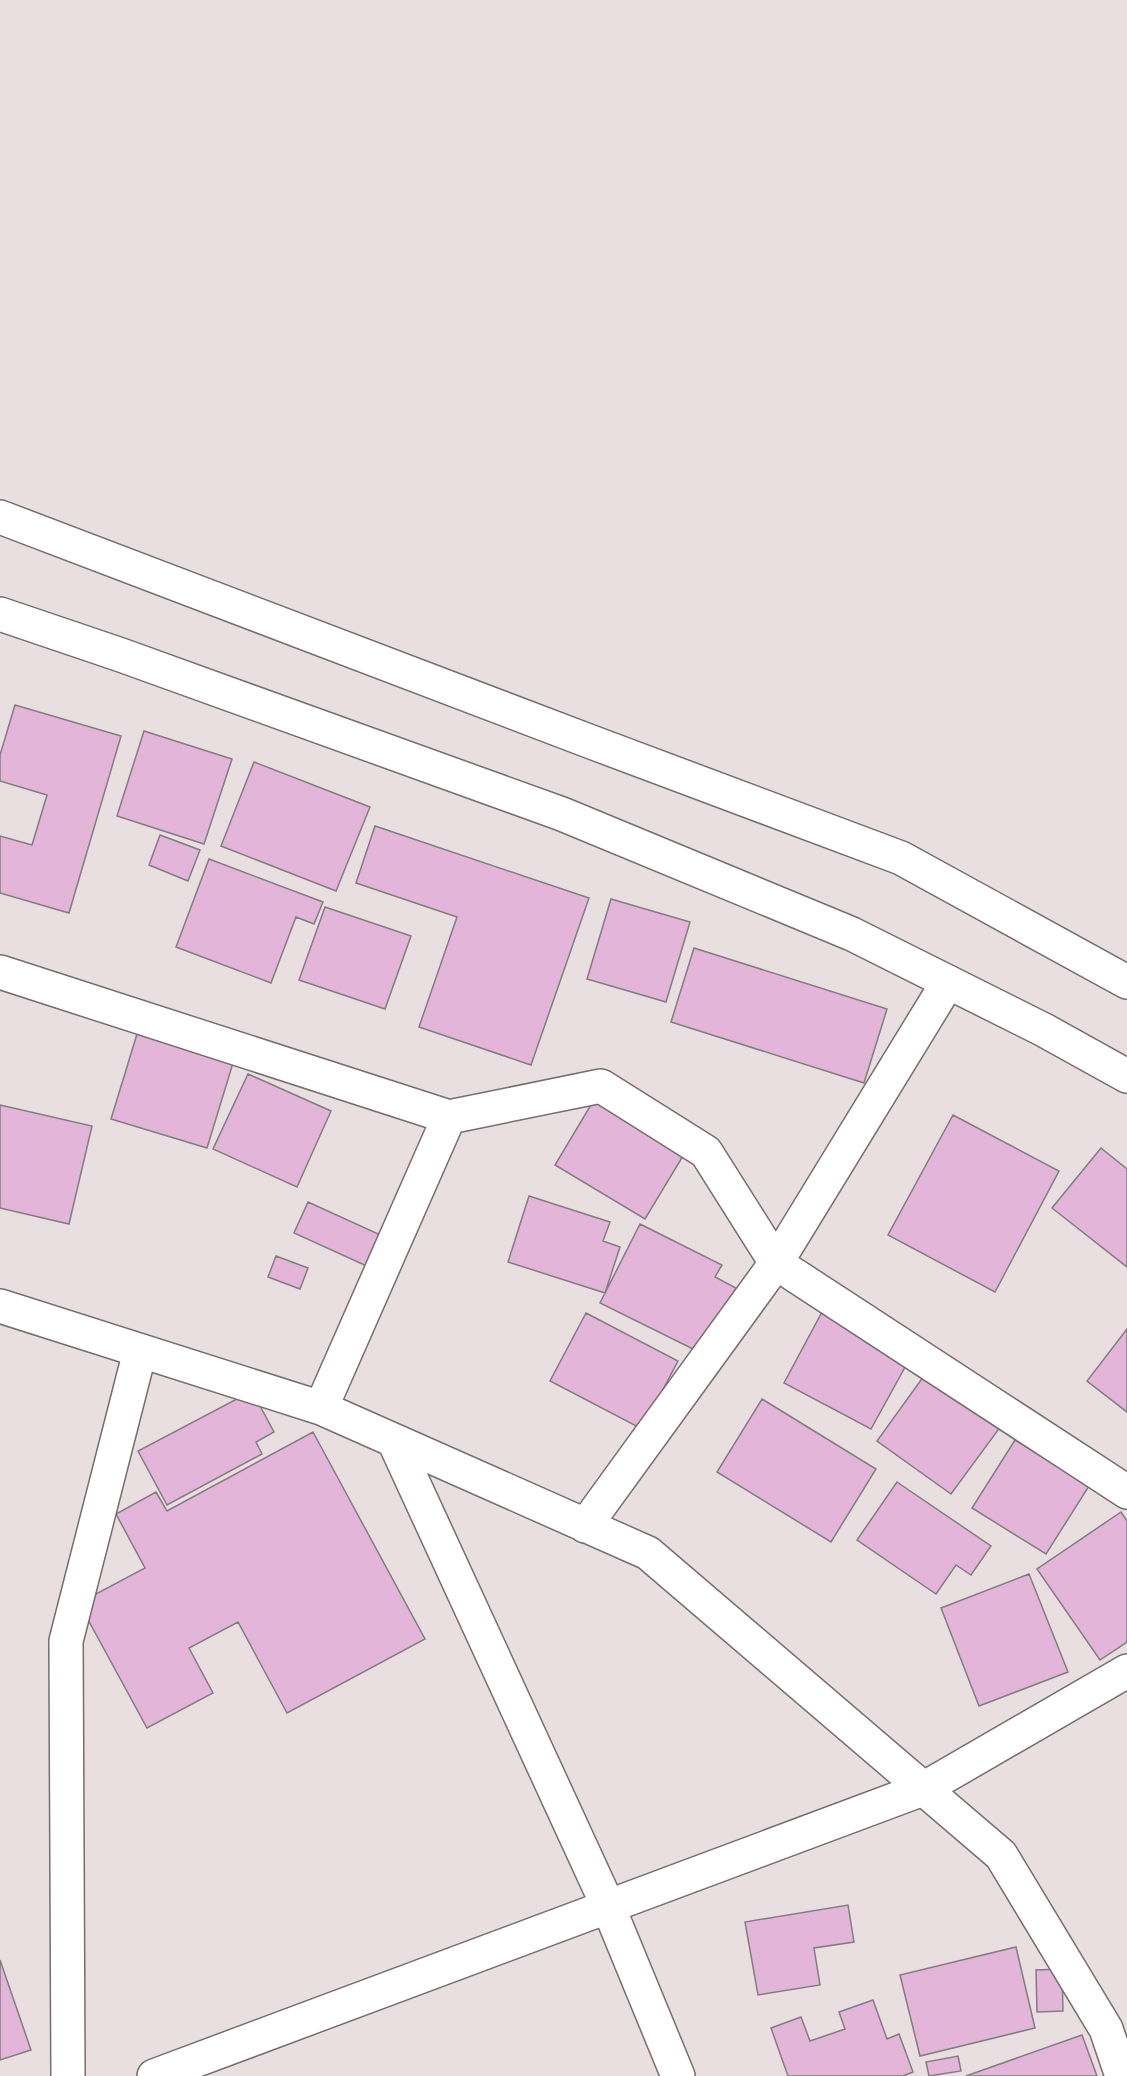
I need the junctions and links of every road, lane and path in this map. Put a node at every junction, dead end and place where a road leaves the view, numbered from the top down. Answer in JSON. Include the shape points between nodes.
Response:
{"nodes":[{"id":1,"x":0,"y":517,"type":"edge"},
{"id":2,"x":0,"y":614,"type":"edge"},
{"id":3,"x":0,"y":972,"type":"edge"},
{"id":4,"x":948,"y":982,"type":"junction"},
{"id":5,"x":1127,"y":982,"type":"edge"},
{"id":6,"x":1127,"y":1076,"type":"edge"},
{"id":7,"x":449,"y":1117,"type":"junction"},
{"id":8,"x":776,"y":1263,"type":"junction"},
{"id":9,"x":0,"y":1306,"type":"edge"},
{"id":10,"x":140,"y":1351,"type":"junction"},
{"id":11,"x":321,"y":1408,"type":"junction"},
{"id":12,"x":394,"y":1441,"type":"junction"},
{"id":13,"x":1127,"y":1492,"type":"edge"},
{"id":14,"x":585,"y":1526,"type":"junction"},
{"id":15,"x":1127,"y":1671,"type":"edge"},
{"id":16,"x":923,"y":1789,"type":"junction"},
{"id":17,"x":608,"y":1906,"type":"junction"},
{"id":18,"x":1120,"y":2055,"type":"edge"},
{"id":19,"x":68,"y":2076,"type":"edge"},
{"id":20,"x":154,"y":2076,"type":"edge"},
{"id":21,"x":678,"y":2076,"type":"edge"}],
"edges":[{"from":1,"to":5,"type":"street","via":[[901,858]]},
{"from":2,"to":4,"type":"street","via":[[562,814],[852,934]]},
{"from":3,"to":7,"type":"street"},
{"from":4,"to":6,"type":"street"},
{"from":4,"to":8,"type":"street"},
{"from":7,"to":8,"type":"street","via":[[601,1086],[706,1152]]},
{"from":7,"to":11,"type":"street"},
{"from":8,"to":13,"type":"street"},
{"from":8,"to":14,"type":"street"},
{"from":9,"to":10,"type":"street"},
{"from":10,"to":11,"type":"street"},
{"from":10,"to":19,"type":"street","via":[[66,1641]]},
{"from":11,"to":12,"type":"street"},
{"from":12,"to":14,"type":"street"},
{"from":12,"to":17,"type":"street"},
{"from":14,"to":16,"type":"street","via":[[648,1553]]},
{"from":15,"to":16,"type":"street"},
{"from":16,"to":17,"type":"street"},
{"from":16,"to":18,"type":"street","via":[[1001,1855]]},
{"from":17,"to":20,"type":"street"},
{"from":17,"to":21,"type":"street"}]}
